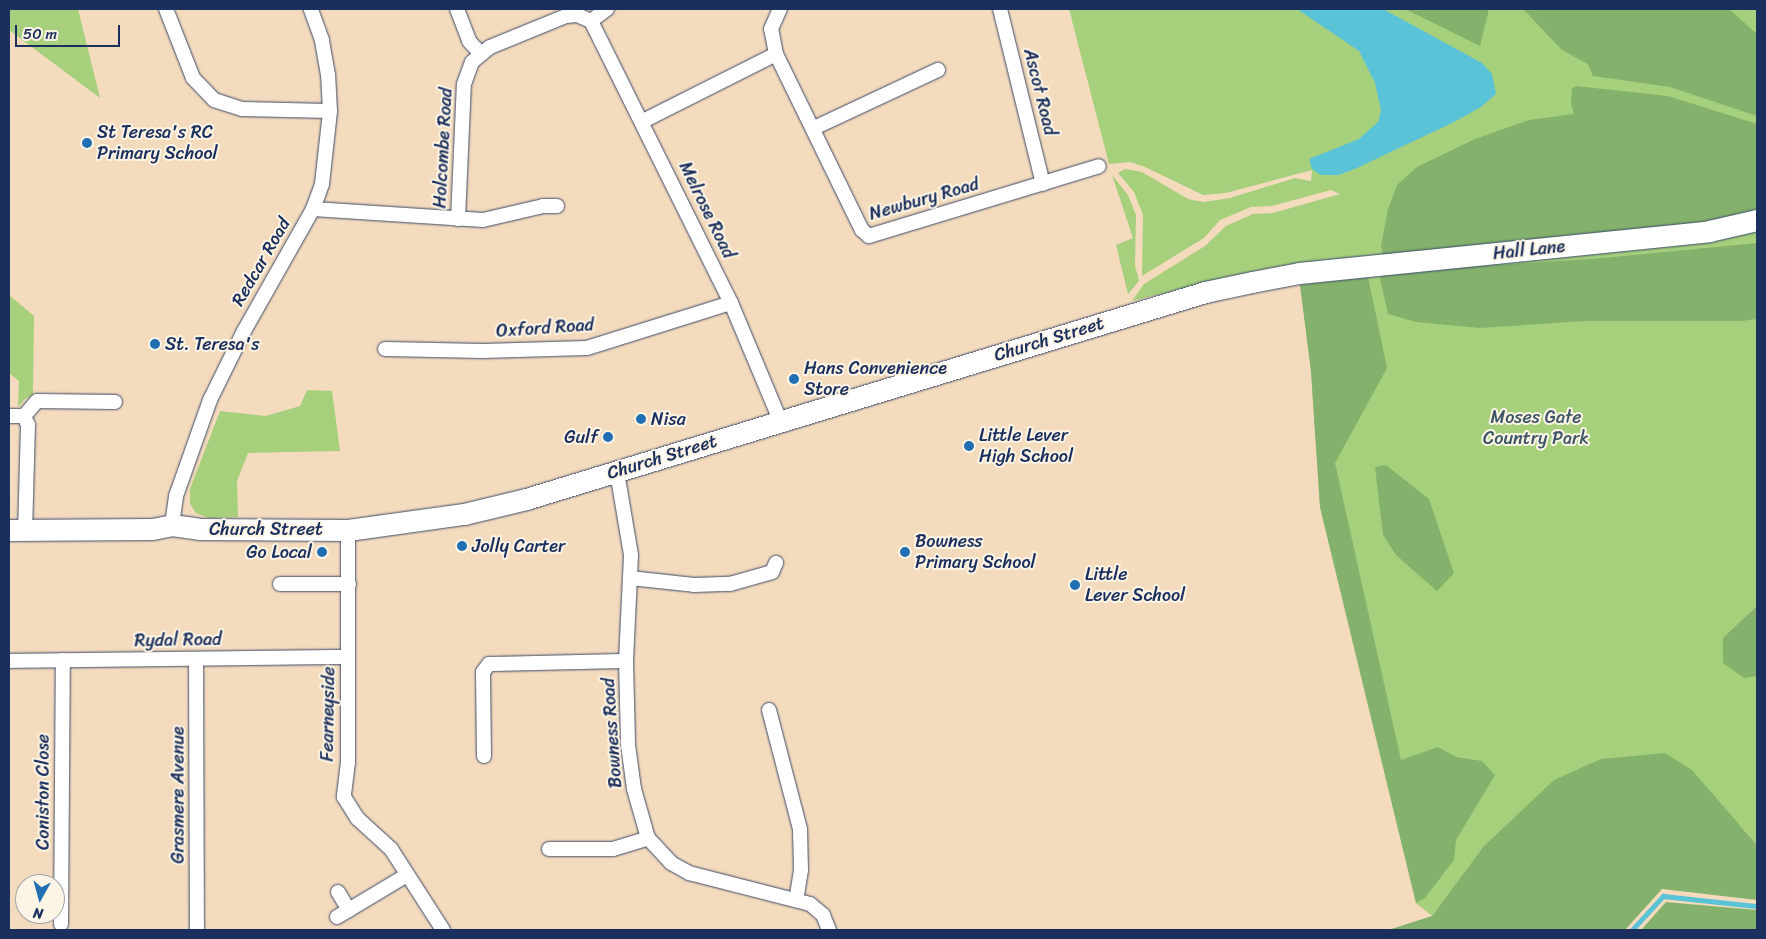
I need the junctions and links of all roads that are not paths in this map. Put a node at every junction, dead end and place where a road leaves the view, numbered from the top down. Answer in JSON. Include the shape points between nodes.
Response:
{"nodes":[{"id":1,"x":166,"y":9,"type":"edge"},
{"id":2,"x":311,"y":9,"type":"edge"},
{"id":3,"x":457,"y":9,"type":"edge"},
{"id":4,"x":607,"y":9,"type":"edge"},
{"id":5,"x":780,"y":9,"type":"edge"},
{"id":6,"x":1000,"y":9,"type":"edge"},
{"id":7,"x":591,"y":21,"type":"junction"},
{"id":8,"x":480,"y":53,"type":"junction"},
{"id":9,"x":776,"y":54,"type":"junction"},
{"id":10,"x":938,"y":70,"type":"dead end"},
{"id":11,"x":330,"y":111,"type":"junction"},
{"id":12,"x":643,"y":121,"type":"junction"},
{"id":13,"x":814,"y":128,"type":"junction"},
{"id":14,"x":1099,"y":166,"type":"dead end"},
{"id":15,"x":1043,"y":184,"type":"junction"},
{"id":16,"x":557,"y":206,"type":"dead end"},
{"id":17,"x":313,"y":209,"type":"junction"},
{"id":18,"x":458,"y":219,"type":"junction"},
{"id":19,"x":1757,"y":220,"type":"edge"},
{"id":20,"x":1299,"y":273,"type":"joint"},
{"id":21,"x":731,"y":303,"type":"junction"},
{"id":22,"x":385,"y":349,"type":"dead end"},
{"id":23,"x":97,"y":387,"type":"dead end"},
{"id":24,"x":96,"y":402,"type":"junction"},
{"id":25,"x":116,"y":402,"type":"dead end"},
{"id":26,"x":9,"y":416,"type":"edge"},
{"id":27,"x":24,"y":416,"type":"junction"},
{"id":28,"x":780,"y":420,"type":"junction"},
{"id":29,"x":617,"y":472,"type":"junction"},
{"id":30,"x":172,"y":525,"type":"junction"},
{"id":31,"x":17,"y":530,"type":"edge"},
{"id":32,"x":348,"y":530,"type":"junction"},
{"id":33,"x":776,"y":563,"type":"dead end"},
{"id":34,"x":630,"y":578,"type":"junction"},
{"id":35,"x":280,"y":584,"type":"dead end"},
{"id":36,"x":349,"y":584,"type":"junction"},
{"id":37,"x":348,"y":657,"type":"junction"},
{"id":38,"x":196,"y":659,"type":"junction"},
{"id":39,"x":63,"y":660,"type":"junction"},
{"id":40,"x":9,"y":661,"type":"edge"},
{"id":41,"x":626,"y":661,"type":"junction"},
{"id":42,"x":769,"y":710,"type":"dead end"},
{"id":43,"x":484,"y":756,"type":"dead end"},
{"id":44,"x":648,"y":838,"type":"junction"},
{"id":45,"x":549,"y":849,"type":"dead end"},
{"id":46,"x":61,"y":874,"type":"edge"},
{"id":47,"x":407,"y":875,"type":"junction"},
{"id":48,"x":338,"y":892,"type":"dead end"},
{"id":49,"x":796,"y":900,"type":"junction"},
{"id":50,"x":197,"y":930,"type":"edge"},
{"id":51,"x":443,"y":930,"type":"edge"},
{"id":52,"x":829,"y":930,"type":"edge"}],
"edges":[{"from":1,"to":11,"type":"street","via":[[193,78],[214,100],[242,109]]},
{"from":2,"to":11,"type":"street","name":"Redcar Road","via":[[322,40]]},
{"from":3,"to":8,"type":"street","via":[[469,41]]},
{"from":4,"to":7,"type":"street"},
{"from":5,"to":9,"type":"street","name":"Newbury Road","via":[[771,30]]},
{"from":6,"to":15,"type":"street","name":"Ascot Road"},
{"from":7,"to":8,"type":"street","via":[[580,16],[566,16]]},
{"from":7,"to":12,"type":"street","name":"Melrose Road"},
{"from":8,"to":18,"type":"street","name":"Holcombe Road","via":[[469,68],[464,84]]},
{"from":9,"to":12,"type":"street"},
{"from":9,"to":13,"type":"street","name":"Newbury Road"},
{"from":10,"to":13,"type":"street"},
{"from":11,"to":17,"type":"street","name":"Redcar Road","via":[[327,159]]},
{"from":12,"to":21,"type":"street","name":"Melrose Road"},
{"from":13,"to":15,"type":"street","name":"Newbury Road","via":[[862,230],[869,236]]},
{"from":14,"to":15,"type":"street","name":"Newbury Road"},
{"from":16,"to":18,"type":"street","via":[[543,206],[483,220]]},
{"from":17,"to":18,"type":"street"},
{"from":17,"to":30,"type":"street","name":"Redcar Road","via":[[240,337],[210,400],[176,496]]},
{"from":19,"to":20,"type":"main road","name":"Hall Lane","via":[[1709,232]]},
{"from":20,"to":28,"type":"main road","name":"Church Street","via":[[1205,292]]},
{"from":21,"to":22,"type":"street","name":"Oxford Road","via":[[587,348]]},
{"from":21,"to":28,"type":"street","name":"Melrose Road"},
{"from":23,"to":24,"type":"street"},
{"from":24,"to":25,"type":"street"},
{"from":24,"to":27,"type":"street","via":[[37,401]]},
{"from":26,"to":27,"type":"street"},
{"from":27,"to":31,"type":"street","via":[[28,425]]},
{"from":28,"to":29,"type":"main road","name":"Church Street"},
{"from":29,"to":32,"type":"main road","name":"Church Street","via":[[464,514]]},
{"from":29,"to":34,"type":"street","name":"Bowness Road","via":[[629,532]]},
{"from":30,"to":31,"type":"main road","name":"Church Street"},
{"from":30,"to":32,"type":"main road","name":"Church Street","via":[[199,529]]},
{"from":32,"to":36,"type":"street","name":"Fearneyside"},
{"from":33,"to":34,"type":"street","via":[[772,572],[730,584],[694,585]]},
{"from":34,"to":41,"type":"street","name":"Bowness Road"},
{"from":35,"to":36,"type":"street"},
{"from":36,"to":37,"type":"street","name":"Fearneyside"},
{"from":37,"to":38,"type":"street","name":"Rydal Road"},
{"from":37,"to":47,"type":"street","name":"Fearneyside","via":[[344,797],[356,818],[385,842]]},
{"from":38,"to":39,"type":"street","name":"Rydal Road"},
{"from":38,"to":50,"type":"street","name":"Grasmere Avenue"},
{"from":39,"to":40,"type":"street","name":"Rydal Road"},
{"from":39,"to":46,"type":"street","name":"Coniston Close"},
{"from":41,"to":43,"type":"street","via":[[489,664],[483,672]]},
{"from":41,"to":44,"type":"street","name":"Bowness Road","via":[[630,764]]},
{"from":42,"to":49,"type":"street","via":[[800,829],[801,870]]},
{"from":44,"to":45,"type":"street","via":[[613,849]]},
{"from":44,"to":49,"type":"street","name":"Bowness Road","via":[[671,863],[689,873]]},
{"from":47,"to":48,"type":"street","via":[[343,913]]},
{"from":47,"to":51,"type":"street","name":"Fearneyside"},
{"from":49,"to":52,"type":"street","name":"Bowness Road","via":[[823,915]]}]}
